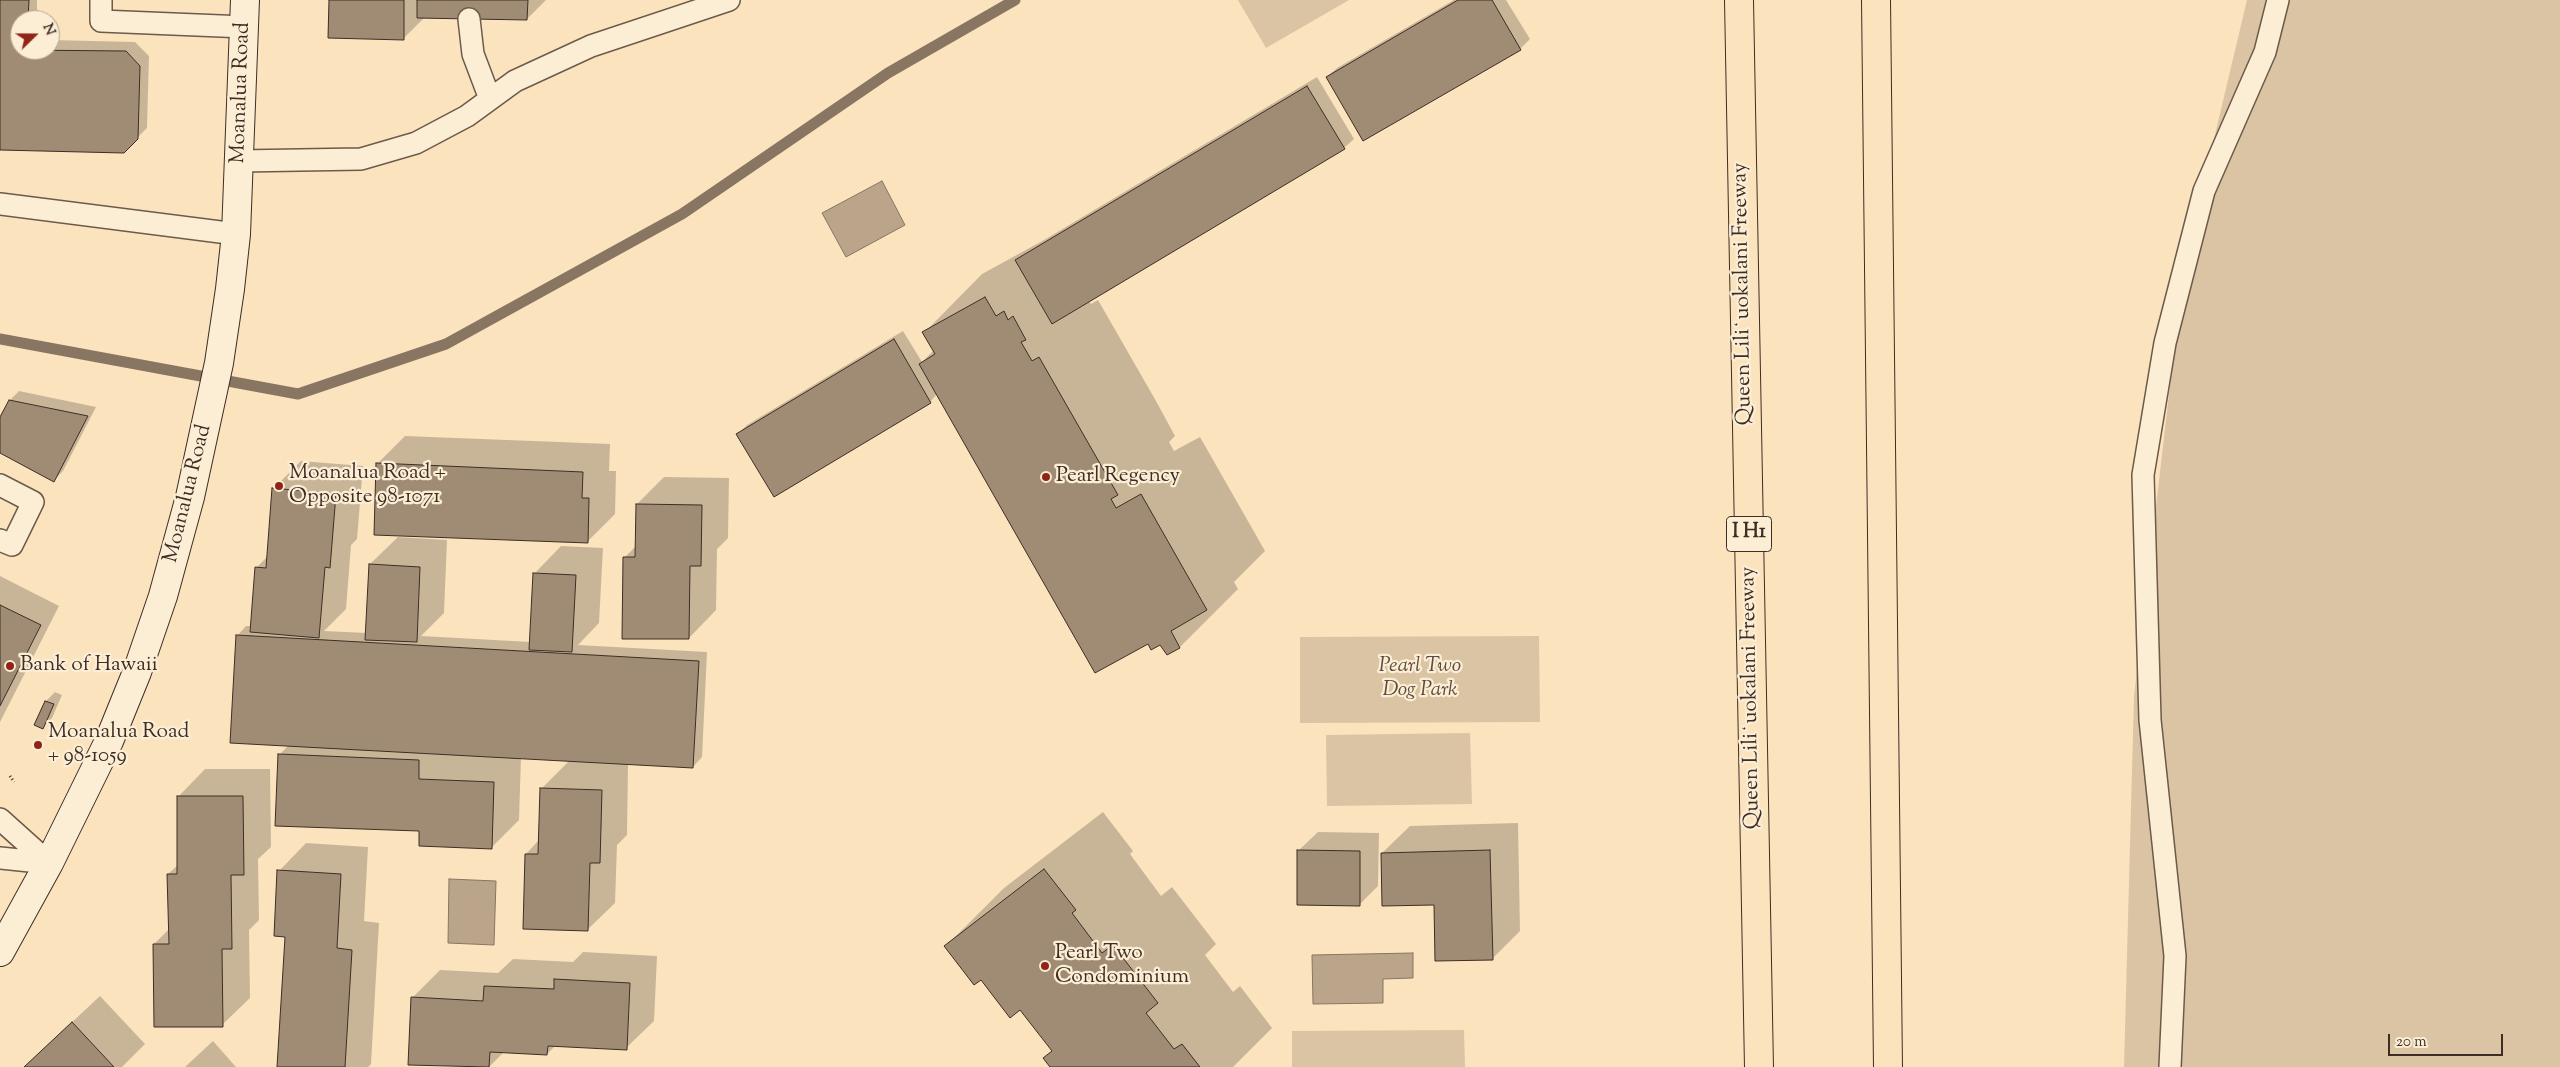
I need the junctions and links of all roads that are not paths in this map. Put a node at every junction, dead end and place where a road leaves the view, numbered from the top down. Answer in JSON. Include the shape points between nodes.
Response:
{"nodes":[{"id":1,"x":101,"y":0,"type":"edge"},
{"id":2,"x":245,"y":0,"type":"edge"},
{"id":3,"x":729,"y":0,"type":"edge"},
{"id":4,"x":1739,"y":0,"type":"edge"},
{"id":5,"x":1876,"y":0,"type":"edge"},
{"id":6,"x":2278,"y":0,"type":"edge"},
{"id":7,"x":469,"y":19,"type":"dead end"},
{"id":8,"x":244,"y":27,"type":"junction"},
{"id":9,"x":490,"y":99,"type":"junction"},
{"id":10,"x":239,"y":162,"type":"junction"},
{"id":11,"x":0,"y":204,"type":"edge"},
{"id":12,"x":236,"y":234,"type":"junction"},
{"id":13,"x":0,"y":485,"type":"edge"},
{"id":14,"x":0,"y":540,"type":"edge"},
{"id":15,"x":0,"y":819,"type":"edge"},
{"id":16,"x":0,"y":858,"type":"edge"},
{"id":17,"x":49,"y":864,"type":"junction"},
{"id":18,"x":0,"y":952,"type":"edge"},
{"id":19,"x":1759,"y":1067,"type":"edge"},
{"id":20,"x":1888,"y":1067,"type":"edge"},
{"id":21,"x":2170,"y":1067,"type":"edge"}],
"edges":[{"from":1,"to":8,"type":"lane","via":[[100,21]]},
{"from":2,"to":8,"type":"main road","name":"Moanalua Road"},
{"from":3,"to":9,"type":"lane","via":[[591,46],[515,81]]},
{"from":4,"to":19,"type":"highway","name":"Queen Liliʻuokalani Freeway","number":"I H1"},
{"from":5,"to":20,"type":"highway"},
{"from":6,"to":21,"type":"lane","via":[[2265,52],[2204,190],[2165,343],[2143,476],[2150,720],[2176,956]]},
{"from":7,"to":9,"type":"lane","via":[[473,54]]},
{"from":8,"to":10,"type":"main road","name":"Moanalua Road"},
{"from":9,"to":10,"type":"lane","via":[[467,116],[416,143],[361,159]]},
{"from":10,"to":12,"type":"main road","name":"Moanalua Road"},
{"from":11,"to":12,"type":"lane"},
{"from":12,"to":17,"type":"main road","name":"Moanalua Road","via":[[220,363],[204,441],[162,596],[109,741]]},
{"from":13,"to":14,"type":"lane","via":[[33,502],[12,545]]},
{"from":15,"to":17,"type":"lane"},
{"from":16,"to":17,"type":"lane"},
{"from":17,"to":18,"type":"main road","name":"Moanalua Road"}]}
